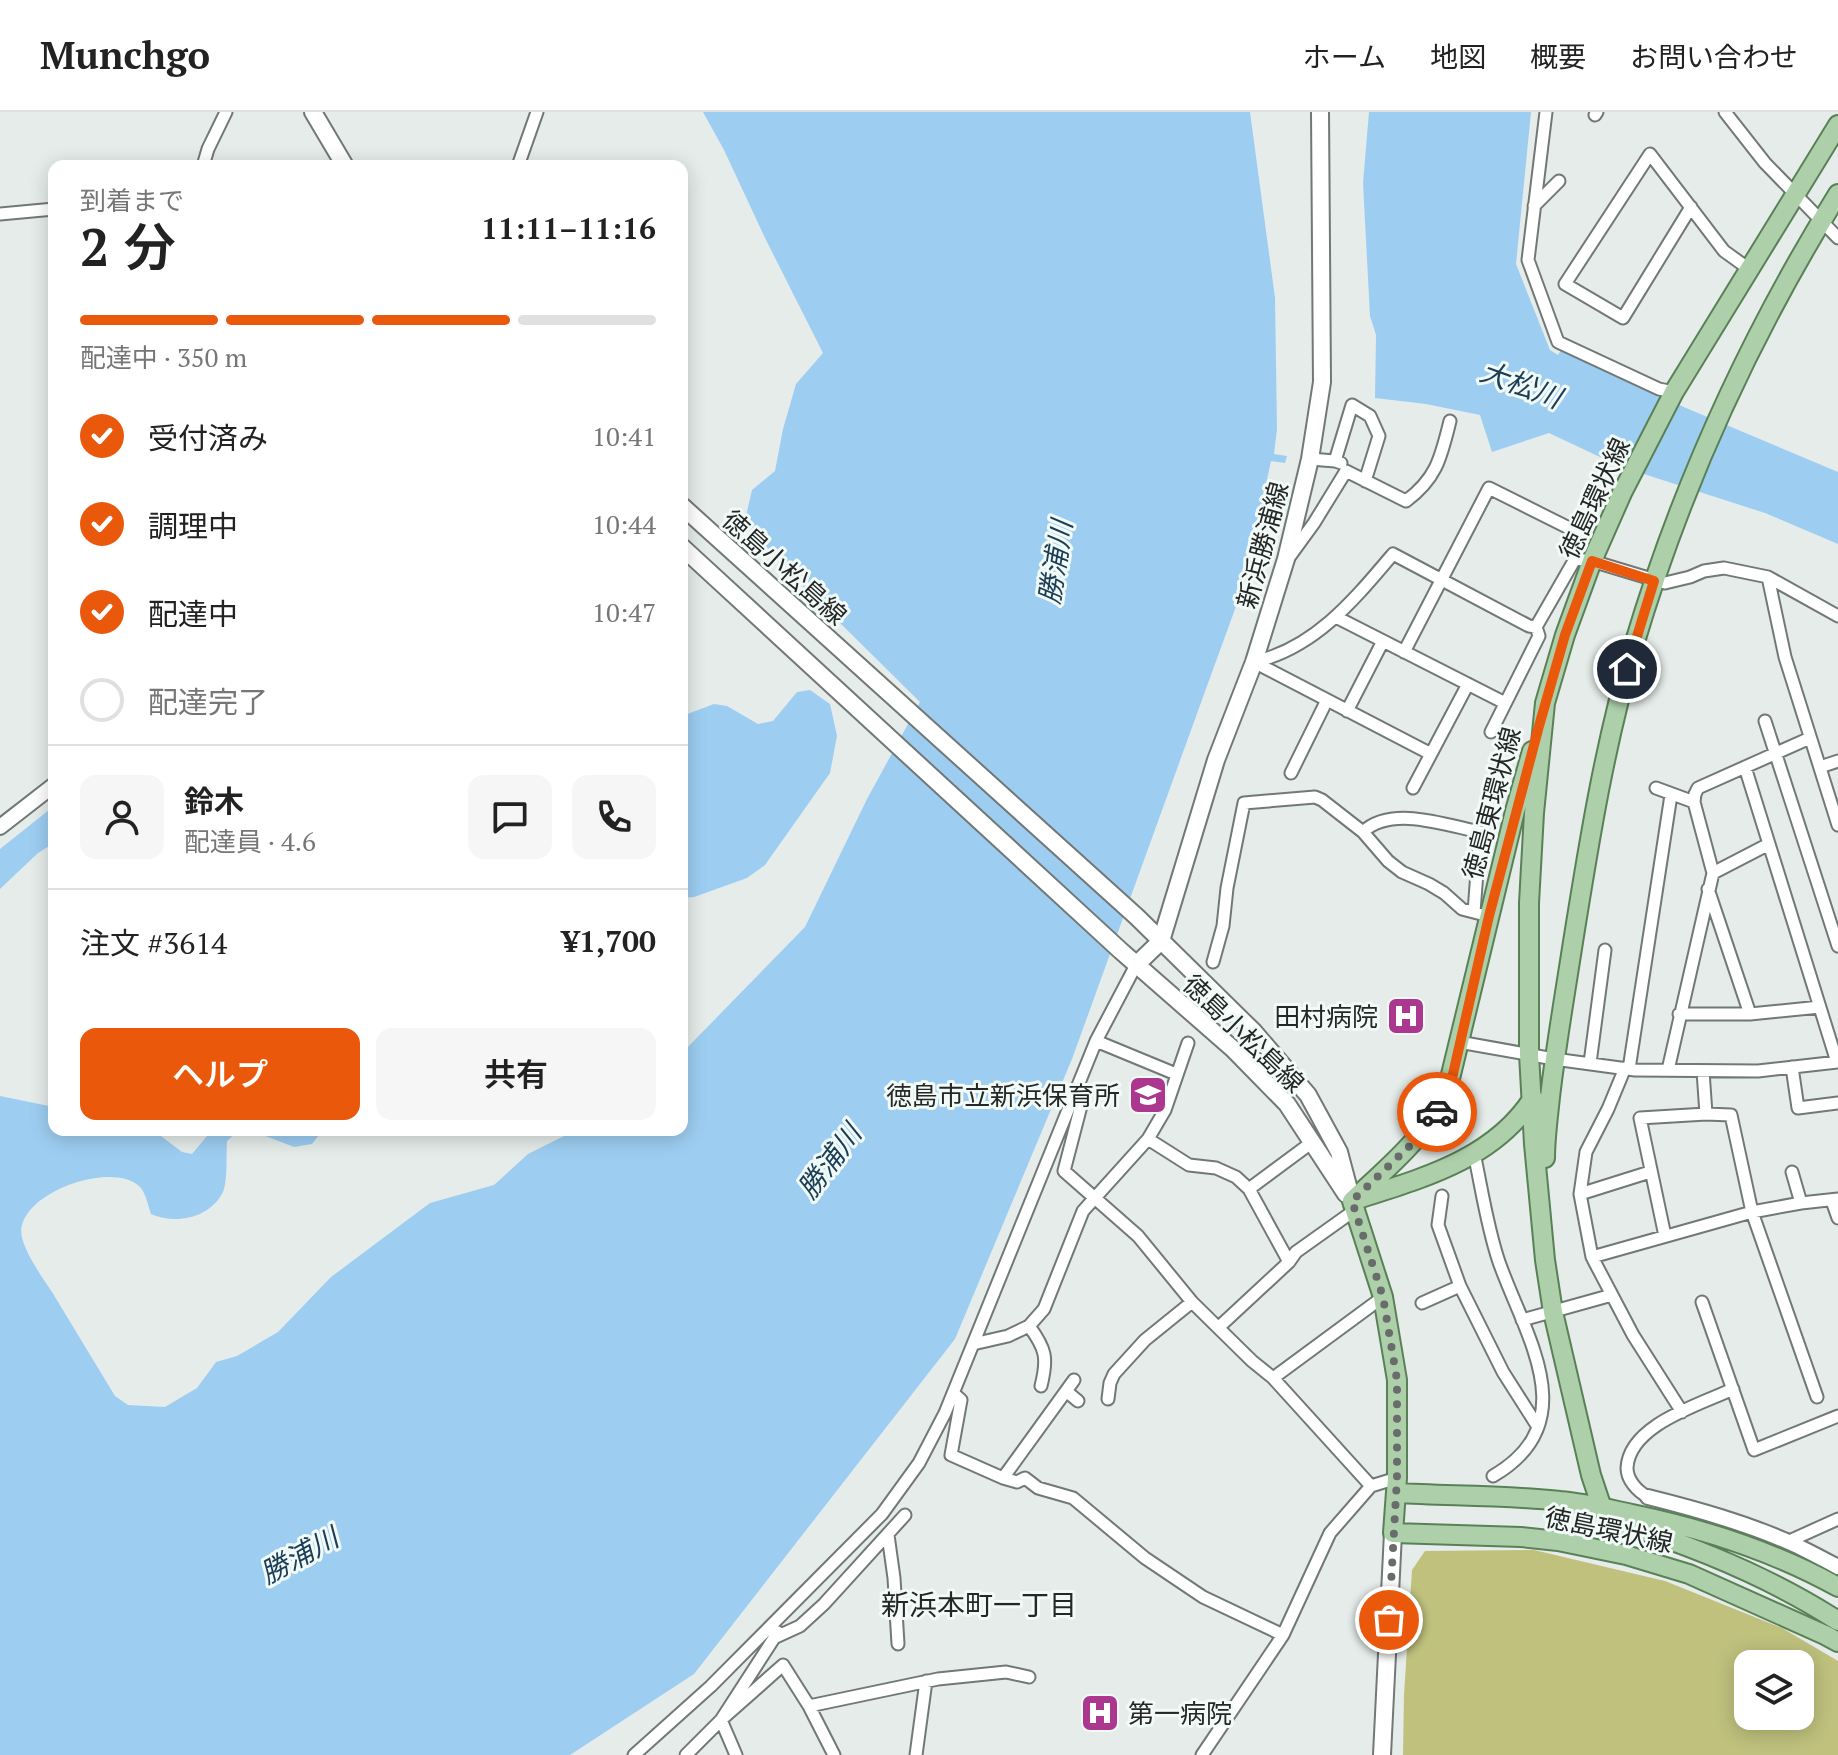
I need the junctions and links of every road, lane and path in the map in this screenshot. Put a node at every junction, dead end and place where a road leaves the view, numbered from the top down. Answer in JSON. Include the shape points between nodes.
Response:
{"nodes":[{"id":1,"x":226,"y":112,"type":"edge"},
{"id":2,"x":313,"y":112,"type":"edge"},
{"id":3,"x":537,"y":112,"type":"edge"},
{"id":4,"x":1320,"y":112,"type":"edge"},
{"id":5,"x":1546,"y":112,"type":"edge"},
{"id":6,"x":1726,"y":113,"type":"edge"},
{"id":7,"x":1838,"y":125,"type":"edge"},
{"id":8,"x":205,"y":160,"type":"edge"},
{"id":9,"x":341,"y":160,"type":"edge"},
{"id":10,"x":520,"y":160,"type":"edge"},
{"id":11,"x":1559,"y":181,"type":"dead end"},
{"id":12,"x":1838,"y":194,"type":"edge"},
{"id":13,"x":1795,"y":195,"type":"junction"},
{"id":14,"x":1534,"y":206,"type":"junction"},
{"id":15,"x":1691,"y":207,"type":"junction"},
{"id":16,"x":48,"y":210,"type":"edge"},
{"id":17,"x":0,"y":214,"type":"edge"},
{"id":18,"x":1822,"y":221,"type":"junction"},
{"id":19,"x":1838,"y":238,"type":"edge"},
{"id":20,"x":1749,"y":269,"type":"junction"},
{"id":21,"x":1673,"y":394,"type":"junction"},
{"id":22,"x":1450,"y":421,"type":"dead end"},
{"id":23,"x":1310,"y":459,"type":"junction"},
{"id":24,"x":1335,"y":461,"type":"junction"},
{"id":25,"x":1346,"y":471,"type":"junction"},
{"id":26,"x":1365,"y":481,"type":"junction"},
{"id":27,"x":688,"y":511,"type":"edge"},
{"id":28,"x":1571,"y":544,"type":"dead end"},
{"id":29,"x":688,"y":553,"type":"edge"},
{"id":30,"x":1592,"y":561,"type":"junction"},
{"id":31,"x":1283,"y":566,"type":"junction"},
{"id":32,"x":1768,"y":577,"type":"junction"},
{"id":33,"x":1442,"y":581,"type":"junction"},
{"id":34,"x":1654,"y":581,"type":"junction"},
{"id":35,"x":1838,"y":616,"type":"edge"},
{"id":36,"x":1336,"y":617,"type":"junction"},
{"id":37,"x":1536,"y":627,"type":"junction"},
{"id":38,"x":1383,"y":641,"type":"junction"},
{"id":39,"x":1404,"y":652,"type":"junction"},
{"id":40,"x":1254,"y":662,"type":"junction"},
{"id":41,"x":1468,"y":684,"type":"junction"},
{"id":42,"x":1327,"y":700,"type":"junction"},
{"id":43,"x":1505,"y":703,"type":"junction"},
{"id":44,"x":1545,"y":703,"type":"junction"},
{"id":45,"x":1347,"y":711,"type":"junction"},
{"id":46,"x":1765,"y":721,"type":"dead end"},
{"id":47,"x":1491,"y":732,"type":"dead end"},
{"id":48,"x":1810,"y":738,"type":"junction"},
{"id":49,"x":1776,"y":753,"type":"junction"},
{"id":50,"x":1431,"y":754,"type":"junction"},
{"id":51,"x":1838,"y":761,"type":"edge"},
{"id":52,"x":1745,"y":767,"type":"junction"},
{"id":53,"x":1820,"y":767,"type":"junction"},
{"id":54,"x":1291,"y":773,"type":"dead end"},
{"id":55,"x":1413,"y":788,"type":"dead end"},
{"id":56,"x":1656,"y":788,"type":"dead end"},
{"id":57,"x":48,"y":790,"type":"edge"},
{"id":58,"x":1671,"y":795,"type":"junction"},
{"id":59,"x":1694,"y":802,"type":"junction"},
{"id":60,"x":1838,"y":825,"type":"edge"},
{"id":61,"x":0,"y":827,"type":"edge"},
{"id":62,"x":1363,"y":832,"type":"junction"},
{"id":63,"x":1769,"y":844,"type":"junction"},
{"id":64,"x":1713,"y":873,"type":"junction"},
{"id":65,"x":1708,"y":888,"type":"junction"},
{"id":66,"x":1481,"y":914,"type":"junction"},
{"id":67,"x":1161,"y":941,"type":"junction"},
{"id":68,"x":1838,"y":946,"type":"edge"},
{"id":69,"x":1605,"y":950,"type":"dead end"},
{"id":70,"x":1213,"y":962,"type":"dead end"},
{"id":71,"x":1136,"y":965,"type":"junction"},
{"id":72,"x":1820,"y":1007,"type":"junction"},
{"id":73,"x":1679,"y":1014,"type":"junction"},
{"id":74,"x":1750,"y":1014,"type":"junction"},
{"id":75,"x":1096,"y":1041,"type":"junction"},
{"id":76,"x":1459,"y":1042,"type":"junction"},
{"id":77,"x":1188,"y":1043,"type":"dead end"},
{"id":78,"x":1529,"y":1054,"type":"junction"},
{"id":79,"x":1554,"y":1059,"type":"junction"},
{"id":80,"x":1838,"y":1062,"type":"edge"},
{"id":81,"x":1590,"y":1063,"type":"junction"},
{"id":82,"x":1792,"y":1067,"type":"junction"},
{"id":83,"x":1627,"y":1069,"type":"junction"},
{"id":84,"x":1668,"y":1070,"type":"junction"},
{"id":85,"x":1703,"y":1071,"type":"junction"},
{"id":86,"x":1176,"y":1074,"type":"junction"},
{"id":87,"x":1075,"y":1093,"type":"junction"},
{"id":88,"x":1532,"y":1100,"type":"junction"},
{"id":89,"x":1838,"y":1103,"type":"edge"},
{"id":90,"x":1706,"y":1114,"type":"junction"},
{"id":91,"x":1148,"y":1139,"type":"junction"},
{"id":92,"x":1311,"y":1143,"type":"junction"},
{"id":93,"x":1474,"y":1153,"type":"junction"},
{"id":94,"x":1650,"y":1172,"type":"junction"},
{"id":95,"x":1792,"y":1172,"type":"dead end"},
{"id":96,"x":1249,"y":1189,"type":"junction"},
{"id":97,"x":1580,"y":1194,"type":"junction"},
{"id":98,"x":1442,"y":1196,"type":"dead end"},
{"id":99,"x":1096,"y":1198,"type":"junction"},
{"id":100,"x":1835,"y":1200,"type":"edge"},
{"id":101,"x":1801,"y":1203,"type":"junction"},
{"id":102,"x":1354,"y":1206,"type":"junction"},
{"id":103,"x":1752,"y":1212,"type":"junction"},
{"id":104,"x":1838,"y":1218,"type":"edge"},
{"id":105,"x":1665,"y":1236,"type":"junction"},
{"id":106,"x":1592,"y":1257,"type":"junction"},
{"id":107,"x":1545,"y":1260,"type":"junction"},
{"id":108,"x":1289,"y":1262,"type":"junction"},
{"id":109,"x":1460,"y":1286,"type":"junction"},
{"id":110,"x":1612,"y":1295,"type":"junction"},
{"id":111,"x":1383,"y":1297,"type":"junction"},
{"id":112,"x":1192,"y":1302,"type":"junction"},
{"id":113,"x":1702,"y":1302,"type":"dead end"},
{"id":114,"x":1422,"y":1303,"type":"dead end"},
{"id":115,"x":1553,"y":1312,"type":"junction"},
{"id":116,"x":1522,"y":1320,"type":"junction"},
{"id":117,"x":1029,"y":1326,"type":"junction"},
{"id":118,"x":1219,"y":1327,"type":"junction"},
{"id":119,"x":973,"y":1344,"type":"junction"},
{"id":120,"x":1273,"y":1378,"type":"junction"},
{"id":121,"x":1074,"y":1380,"type":"dead end"},
{"id":122,"x":1041,"y":1386,"type":"dead end"},
{"id":123,"x":1733,"y":1389,"type":"junction"},
{"id":124,"x":1066,"y":1391,"type":"junction"},
{"id":125,"x":953,"y":1393,"type":"junction"},
{"id":126,"x":1817,"y":1397,"type":"dead end"},
{"id":127,"x":1108,"y":1399,"type":"dead end"},
{"id":128,"x":1078,"y":1401,"type":"dead end"},
{"id":129,"x":1682,"y":1412,"type":"junction"},
{"id":130,"x":1838,"y":1416,"type":"edge"},
{"id":131,"x":1538,"y":1427,"type":"junction"},
{"id":132,"x":1493,"y":1476,"type":"dead end"},
{"id":133,"x":1003,"y":1478,"type":"junction"},
{"id":134,"x":1396,"y":1485,"type":"junction"},
{"id":135,"x":1371,"y":1486,"type":"junction"},
{"id":136,"x":1648,"y":1497,"type":"joint"},
{"id":137,"x":1602,"y":1508,"type":"junction"},
{"id":138,"x":905,"y":1515,"type":"dead end"},
{"id":139,"x":1838,"y":1519,"type":"edge"},
{"id":140,"x":1393,"y":1533,"type":"junction"},
{"id":141,"x":888,"y":1535,"type":"junction"},
{"id":142,"x":1787,"y":1542,"type":"junction"},
{"id":143,"x":1838,"y":1567,"type":"edge"},
{"id":144,"x":1838,"y":1587,"type":"edge"},
{"id":145,"x":788,"y":1609,"type":"junction"},
{"id":146,"x":1838,"y":1621,"type":"edge"},
{"id":147,"x":1283,"y":1635,"type":"junction"},
{"id":148,"x":776,"y":1637,"type":"junction"},
{"id":149,"x":1838,"y":1642,"type":"edge"},
{"id":150,"x":898,"y":1644,"type":"dead end"},
{"id":151,"x":1029,"y":1677,"type":"dead end"},
{"id":152,"x":926,"y":1681,"type":"junction"},
{"id":153,"x":809,"y":1706,"type":"junction"},
{"id":154,"x":721,"y":1720,"type":"junction"},
{"id":155,"x":634,"y":1755,"type":"edge"},
{"id":156,"x":686,"y":1755,"type":"edge"},
{"id":157,"x":736,"y":1755,"type":"edge"},
{"id":158,"x":834,"y":1755,"type":"edge"},
{"id":159,"x":916,"y":1755,"type":"edge"},
{"id":160,"x":1202,"y":1755,"type":"edge"},
{"id":161,"x":1382,"y":1755,"type":"edge"}],
"edges":[{"from":1,"to":8,"type":"street"},
{"from":2,"to":9,"type":"main road"},
{"from":3,"to":10,"type":"street"},
{"from":4,"to":23,"type":"main road","name":"新浜勝浦線","via":[[1322,382]]},
{"from":5,"to":14,"type":"street"},
{"from":6,"to":13,"type":"street"},
{"from":7,"to":13,"type":"main road","name":"徳島環状線"},
{"from":11,"to":14,"type":"street"},
{"from":12,"to":18,"type":"main road","name":"徳島環状線"},
{"from":13,"to":18,"type":"street"},
{"from":13,"to":20,"type":"main road","name":"徳島環状線"},
{"from":14,"to":21,"type":"street","via":[[1528,260],[1558,342]]},
{"from":15,"to":15,"type":"street","via":[[1650,154],[1565,284],[1623,318]]},
{"from":15,"to":20,"type":"street","via":[[1724,251]]},
{"from":16,"to":17,"type":"street"},
{"from":18,"to":19,"type":"street"},
{"from":18,"to":34,"type":"main road","name":"徳島環状線","via":[[1720,414]]},
{"from":20,"to":21,"type":"main road","name":"徳島環状線"},
{"from":21,"to":30,"type":"main road","name":"徳島環状線"},
{"from":22,"to":26,"type":"street","via":[[1441,460],[1406,501]]},
{"from":23,"to":24,"type":"street"},
{"from":23,"to":31,"type":"main road","name":"新浜勝浦線"},
{"from":24,"to":25,"type":"street"},
{"from":24,"to":26,"type":"street","via":[[1352,405],[1370,416],[1379,436]]},
{"from":25,"to":26,"type":"street"},
{"from":25,"to":31,"type":"street"},
{"from":27,"to":67,"type":"main road","name":"徳島小松島線"},
{"from":28,"to":33,"type":"street","via":[[1577,532],[1489,488]]},
{"from":29,"to":71,"type":"main road","name":"徳島小松島線"},
{"from":30,"to":34,"type":"street"},
{"from":30,"to":37,"type":"street","via":[[1575,559]]},
{"from":30,"to":44,"type":"main road","name":"徳島環状線"},
{"from":31,"to":40,"type":"main road","name":"新浜勝浦線"},
{"from":32,"to":34,"type":"street","via":[[1724,568]]},
{"from":32,"to":35,"type":"street"},
{"from":32,"to":48,"type":"street"},
{"from":33,"to":36,"type":"street","via":[[1393,554]]},
{"from":33,"to":37,"type":"street"},
{"from":33,"to":39,"type":"street"},
{"from":34,"to":79,"type":"main road","name":"徳島環状線","via":[[1597,799]]},
{"from":36,"to":38,"type":"street"},
{"from":36,"to":40,"type":"street","via":[[1282,653]]},
{"from":37,"to":43,"type":"street","via":[[1539,636]]},
{"from":38,"to":39,"type":"street"},
{"from":38,"to":45,"type":"street"},
{"from":39,"to":41,"type":"street"},
{"from":40,"to":42,"type":"street"},
{"from":40,"to":67,"type":"main road","name":"新浜勝浦線","via":[[1216,760]]},
{"from":41,"to":43,"type":"street"},
{"from":41,"to":50,"type":"street"},
{"from":42,"to":45,"type":"street"},
{"from":42,"to":54,"type":"street"},
{"from":43,"to":47,"type":"street"},
{"from":44,"to":66,"type":"main road","name":"徳島東環状線"},
{"from":44,"to":78,"type":"main road","name":"徳島環状線","via":[[1531,861]]},
{"from":45,"to":50,"type":"street"},
{"from":46,"to":49,"type":"street"},
{"from":48,"to":49,"type":"street"},
{"from":48,"to":53,"type":"street"},
{"from":49,"to":52,"type":"street"},
{"from":49,"to":68,"type":"street"},
{"from":50,"to":55,"type":"street"},
{"from":51,"to":53,"type":"street"},
{"from":52,"to":59,"type":"street","via":[[1698,788]]},
{"from":52,"to":63,"type":"street"},
{"from":53,"to":60,"type":"street"},
{"from":56,"to":58,"type":"street"},
{"from":57,"to":61,"type":"street"},
{"from":58,"to":59,"type":"street"},
{"from":58,"to":83,"type":"street"},
{"from":59,"to":64,"type":"street"},
{"from":62,"to":66,"type":"street","via":[[1402,872],[1444,893],[1462,909]]},
{"from":62,"to":66,"type":"street","via":[[1400,817],[1480,832]]},
{"from":62,"to":70,"type":"street","via":[[1315,797],[1244,803]]},
{"from":63,"to":64,"type":"street"},
{"from":63,"to":72,"type":"street"},
{"from":64,"to":65,"type":"street"},
{"from":65,"to":73,"type":"street"},
{"from":65,"to":74,"type":"street"},
{"from":66,"to":76,"type":"main road"},
{"from":67,"to":71,"type":"main road","name":"新浜勝浦線"},
{"from":67,"to":102,"type":"main road","name":"徳島小松島線","via":[[1254,1032],[1308,1095],[1339,1152]]},
{"from":69,"to":81,"type":"street"},
{"from":71,"to":75,"type":"street"},
{"from":71,"to":92,"type":"main road","name":"徳島小松島線","via":[[1244,1060],[1287,1104]]},
{"from":72,"to":74,"type":"street"},
{"from":72,"to":80,"type":"street"},
{"from":73,"to":74,"type":"street"},
{"from":73,"to":84,"type":"street"},
{"from":75,"to":86,"type":"street"},
{"from":75,"to":87,"type":"street"},
{"from":76,"to":78,"type":"street"},
{"from":76,"to":102,"type":"main road","via":[[1447,1091],[1429,1124]]},
{"from":77,"to":86,"type":"street"},
{"from":78,"to":79,"type":"street"},
{"from":78,"to":88,"type":"main road","name":"徳島環状線"},
{"from":79,"to":81,"type":"street"},
{"from":79,"to":88,"type":"main road","name":"徳島環状線"},
{"from":79,"to":107,"type":"main road","name":"徳島環状線","via":[[1545,1144]]},
{"from":80,"to":82,"type":"street"},
{"from":81,"to":83,"type":"street"},
{"from":82,"to":85,"type":"street"},
{"from":82,"to":89,"type":"street","via":[[1798,1108]]},
{"from":83,"to":84,"type":"street"},
{"from":83,"to":97,"type":"street","via":[[1586,1152]]},
{"from":84,"to":85,"type":"street"},
{"from":85,"to":90,"type":"street"},
{"from":86,"to":91,"type":"street","via":[[1165,1110]]},
{"from":87,"to":99,"type":"street","via":[[1082,1102],[1064,1171]]},
{"from":87,"to":119,"type":"street"},
{"from":88,"to":93,"type":"main road","name":"徳島環状線","via":[[1511,1126]]},
{"from":88,"to":107,"type":"main road","name":"徳島環状線"},
{"from":90,"to":94,"type":"street","via":[[1640,1118]]},
{"from":90,"to":103,"type":"street","via":[[1731,1115]]},
{"from":91,"to":96,"type":"street","via":[[1189,1165],[1216,1168]]},
{"from":91,"to":99,"type":"street"},
{"from":92,"to":96,"type":"street"},
{"from":92,"to":102,"type":"main road","name":"徳島小松島線"},
{"from":93,"to":102,"type":"main road","name":"徳島環状線"},
{"from":93,"to":116,"type":"street","via":[[1496,1251]]},
{"from":94,"to":97,"type":"street"},
{"from":94,"to":105,"type":"street"},
{"from":95,"to":101,"type":"street"},
{"from":96,"to":108,"type":"street"},
{"from":97,"to":106,"type":"street"},
{"from":98,"to":109,"type":"street","via":[[1438,1225]]},
{"from":99,"to":112,"type":"street","via":[[1138,1236]]},
{"from":99,"to":117,"type":"street","via":[[1083,1211],[1044,1309]]},
{"from":100,"to":101,"type":"street"},
{"from":100,"to":104,"type":"street"},
{"from":101,"to":103,"type":"street"},
{"from":102,"to":108,"type":"street"},
{"from":102,"to":111,"type":"main road"},
{"from":103,"to":105,"type":"street"},
{"from":103,"to":126,"type":"street"},
{"from":105,"to":106,"type":"street"},
{"from":106,"to":110,"type":"street"},
{"from":107,"to":115,"type":"main road","name":"徳島環状線"},
{"from":108,"to":118,"type":"street"},
{"from":109,"to":114,"type":"street"},
{"from":109,"to":131,"type":"street","via":[[1503,1372]]},
{"from":110,"to":115,"type":"street"},
{"from":110,"to":129,"type":"street"},
{"from":111,"to":120,"type":"street"},
{"from":111,"to":134,"type":"main road","via":[[1397,1380]]},
{"from":112,"to":118,"type":"street"},
{"from":112,"to":127,"type":"street","via":[[1114,1374]]},
{"from":113,"to":123,"type":"street"},
{"from":115,"to":116,"type":"street"},
{"from":115,"to":137,"type":"main road","name":"徳島環状線"},
{"from":116,"to":131,"type":"street","via":[[1541,1374]]},
{"from":117,"to":119,"type":"street"},
{"from":117,"to":122,"type":"street","via":[[1044,1352]]},
{"from":118,"to":120,"type":"street"},
{"from":119,"to":125,"type":"street"},
{"from":120,"to":135,"type":"street"},
{"from":121,"to":124,"type":"street"},
{"from":123,"to":129,"type":"street"},
{"from":123,"to":130,"type":"street","via":[[1754,1450]]},
{"from":124,"to":128,"type":"street"},
{"from":124,"to":133,"type":"street","via":[[1033,1446]]},
{"from":125,"to":133,"type":"street","via":[[961,1400],[951,1455]]},
{"from":125,"to":145,"type":"street","via":[[902,1489]]},
{"from":129,"to":136,"type":"street","via":[[1654,1427],[1631,1449],[1627,1474]]},
{"from":131,"to":132,"type":"street","via":[[1511,1466]]},
{"from":133,"to":147,"type":"street","via":[[1025,1478],[1038,1488],[1073,1498],[1145,1558],[1203,1597]]},
{"from":134,"to":135,"type":"street"},
{"from":134,"to":137,"type":"main road","name":"徳島環状線"},
{"from":134,"to":140,"type":"main road"},
{"from":135,"to":147,"type":"street","via":[[1330,1533]]},
{"from":136,"to":142,"type":"street"},
{"from":137,"to":144,"type":"main road","name":"徳島環状線","via":[[1726,1538]]},
{"from":137,"to":146,"type":"main road","name":"徳島環状線","via":[[1619,1523],[1716,1557]]},
{"from":138,"to":141,"type":"street"},
{"from":139,"to":142,"type":"street"},
{"from":140,"to":149,"type":"main road","name":"徳島環状線","via":[[1521,1537],[1626,1555],[1701,1579]]},
{"from":140,"to":161,"type":"main road"},
{"from":141,"to":148,"type":"street","via":[[800,1626]]},
{"from":141,"to":150,"type":"street"},
{"from":142,"to":143,"type":"street"},
{"from":145,"to":148,"type":"street"},
{"from":145,"to":155,"type":"street"},
{"from":147,"to":160,"type":"street"},
{"from":148,"to":154,"type":"street"},
{"from":151,"to":152,"type":"street","via":[[1006,1672]]},
{"from":152,"to":153,"type":"street"},
{"from":152,"to":159,"type":"street"},
{"from":153,"to":154,"type":"street","via":[[783,1665]]},
{"from":153,"to":158,"type":"street"},
{"from":154,"to":156,"type":"street"},
{"from":154,"to":157,"type":"street"}]}
